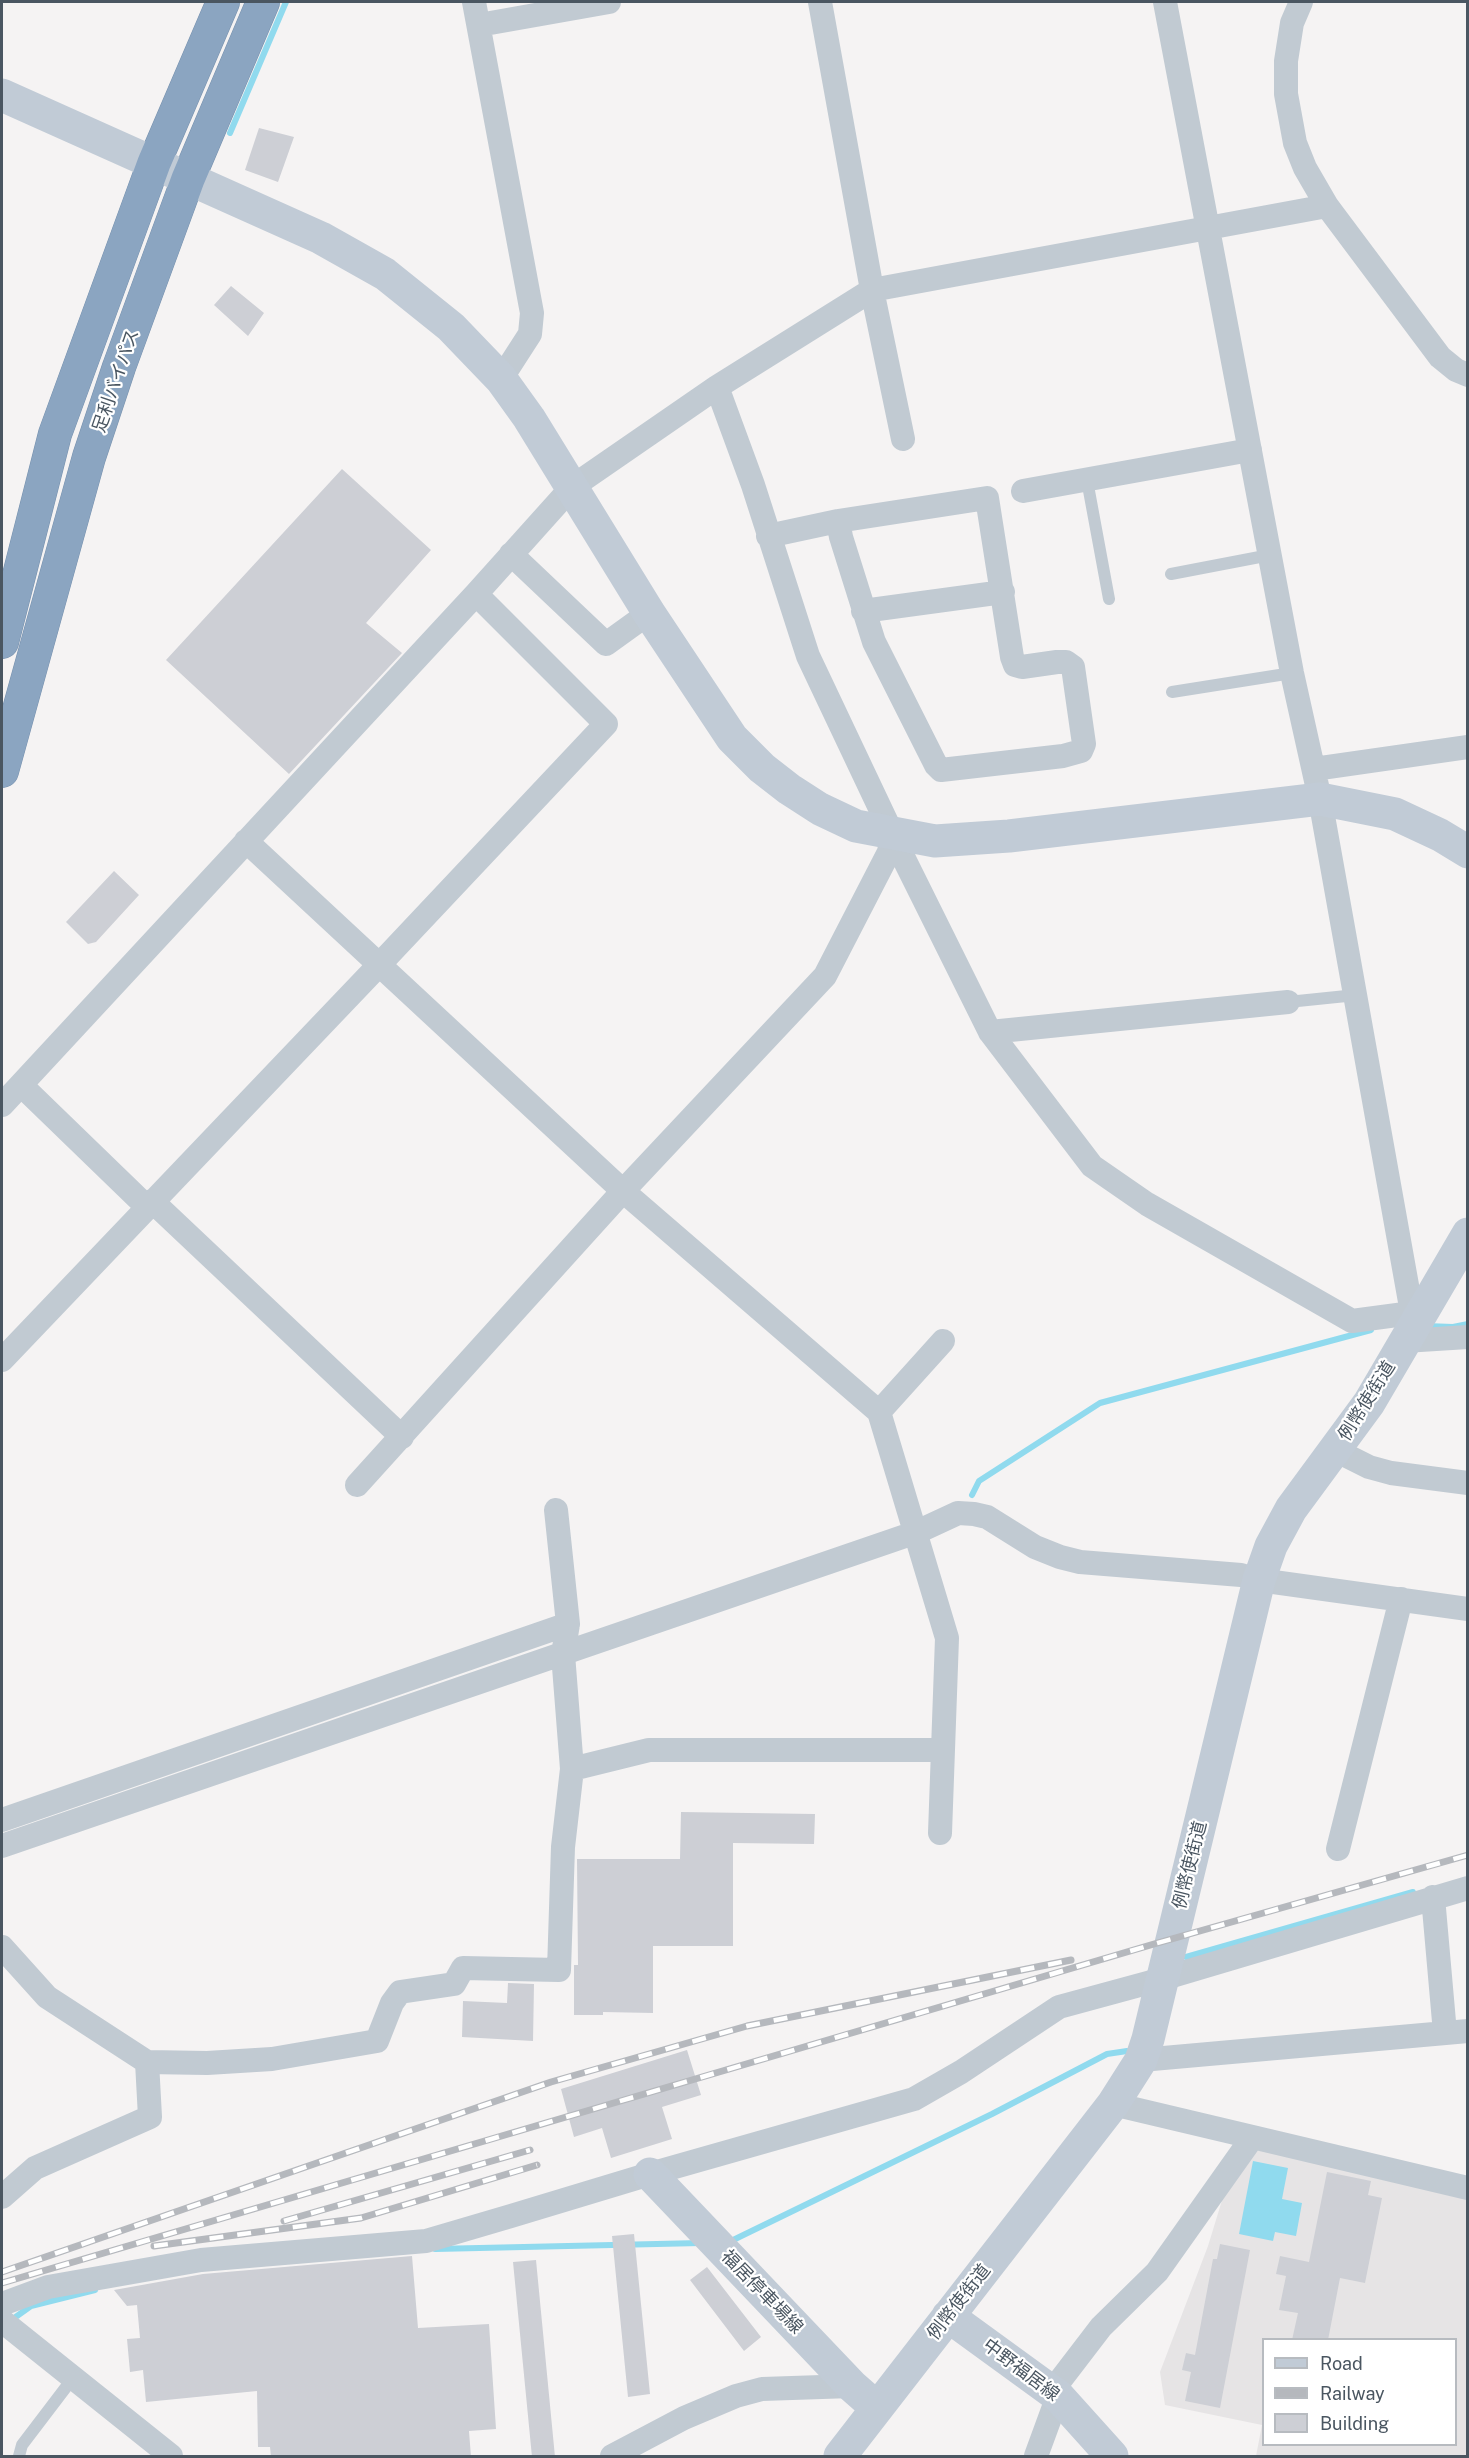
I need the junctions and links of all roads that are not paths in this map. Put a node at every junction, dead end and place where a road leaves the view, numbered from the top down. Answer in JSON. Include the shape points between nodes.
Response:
{"nodes":[{"id":1,"x":223,"y":2,"type":"edge"},
{"id":2,"x":263,"y":2,"type":"edge"},
{"id":3,"x":609,"y":2,"type":"edge"},
{"id":4,"x":820,"y":2,"type":"edge"},
{"id":5,"x":1165,"y":2,"type":"edge"},
{"id":6,"x":1301,"y":2,"type":"edge"},
{"id":7,"x":477,"y":13,"type":"edge"},
{"id":8,"x":2,"y":95,"type":"edge"},
{"id":9,"x":154,"y":163,"type":"junction"},
{"id":10,"x":188,"y":179,"type":"junction"},
{"id":11,"x":1327,"y":206,"type":"junction"},
{"id":12,"x":1209,"y":227,"type":"junction"},
{"id":13,"x":872,"y":290,"type":"junction"},
{"id":14,"x":1467,"y":375,"type":"edge"},
{"id":15,"x":501,"y":379,"type":"junction"},
{"id":16,"x":717,"y":387,"type":"junction"},
{"id":17,"x":903,"y":439,"type":"dead end"},
{"id":18,"x":1250,"y":450,"type":"junction"},
{"id":19,"x":1087,"y":480,"type":"junction"},
{"id":20,"x":572,"y":487,"type":"junction"},
{"id":21,"x":1023,"y":491,"type":"dead end"},
{"id":22,"x":838,"y":520,"type":"junction"},
{"id":23,"x":768,"y":536,"type":"junction"},
{"id":24,"x":511,"y":554,"type":"junction"},
{"id":25,"x":1270,"y":555,"type":"junction"},
{"id":26,"x":1171,"y":574,"type":"dead end"},
{"id":27,"x":1003,"y":592,"type":"junction"},
{"id":28,"x":476,"y":594,"type":"junction"},
{"id":29,"x":1109,"y":599,"type":"dead end"},
{"id":30,"x":863,"y":611,"type":"junction"},
{"id":31,"x":650,"y":613,"type":"junction"},
{"id":32,"x":2,"y":642,"type":"edge"},
{"id":33,"x":1292,"y":673,"type":"junction"},
{"id":34,"x":1172,"y":692,"type":"dead end"},
{"id":35,"x":1467,"y":747,"type":"edge"},
{"id":36,"x":2,"y":771,"type":"edge"},
{"id":37,"x":1317,"y":784,"type":"junction"},
{"id":38,"x":892,"y":833,"type":"junction"},
{"id":39,"x":246,"y":841,"type":"junction"},
{"id":40,"x":1467,"y":852,"type":"edge"},
{"id":41,"x":380,"y":965,"type":"junction"},
{"id":42,"x":1356,"y":995,"type":"junction"},
{"id":43,"x":1288,"y":1002,"type":"joint"},
{"id":44,"x":990,"y":1032,"type":"junction"},
{"id":45,"x":21,"y":1084,"type":"junction"},
{"id":46,"x":2,"y":1105,"type":"edge"},
{"id":47,"x":623,"y":1191,"type":"junction"},
{"id":48,"x":150,"y":1204,"type":"junction"},
{"id":49,"x":1467,"y":1234,"type":"edge"},
{"id":50,"x":1409,"y":1329,"type":"junction"},
{"id":51,"x":1467,"y":1337,"type":"edge"},
{"id":52,"x":943,"y":1341,"type":"dead end"},
{"id":53,"x":2,"y":1360,"type":"edge"},
{"id":54,"x":879,"y":1412,"type":"junction"},
{"id":55,"x":402,"y":1437,"type":"junction"},
{"id":56,"x":1335,"y":1450,"type":"junction"},
{"id":57,"x":1467,"y":1483,"type":"edge"},
{"id":58,"x":357,"y":1485,"type":"dead end"},
{"id":59,"x":556,"y":1510,"type":"dead end"},
{"id":60,"x":917,"y":1532,"type":"junction"},
{"id":61,"x":1259,"y":1580,"type":"junction"},
{"id":62,"x":1401,"y":1599,"type":"junction"},
{"id":63,"x":1467,"y":1609,"type":"edge"},
{"id":64,"x":568,"y":1624,"type":"junction"},
{"id":65,"x":563,"y":1654,"type":"junction"},
{"id":66,"x":942,"y":1750,"type":"junction"},
{"id":67,"x":572,"y":1769,"type":"junction"},
{"id":68,"x":2,"y":1820,"type":"edge"},
{"id":69,"x":940,"y":1833,"type":"dead end"},
{"id":70,"x":2,"y":1846,"type":"edge"},
{"id":71,"x":1338,"y":1849,"type":"dead end"},
{"id":72,"x":1467,"y":1887,"type":"edge"},
{"id":73,"x":1433,"y":1897,"type":"junction"},
{"id":74,"x":2,"y":1947,"type":"edge"},
{"id":75,"x":1162,"y":1979,"type":"junction"},
{"id":76,"x":1456,"y":2032,"type":"edge"},
{"id":77,"x":1141,"y":2060,"type":"junction"},
{"id":78,"x":147,"y":2062,"type":"junction"},
{"id":79,"x":1113,"y":2103,"type":"junction"},
{"id":80,"x":1252,"y":2138,"type":"junction"},
{"id":81,"x":650,"y":2174,"type":"junction"},
{"id":82,"x":1467,"y":2188,"type":"edge"},
{"id":83,"x":2,"y":2197,"type":"edge"},
{"id":84,"x":2,"y":2304,"type":"edge"},
{"id":85,"x":948,"y":2316,"type":"junction"},
{"id":86,"x":2,"y":2321,"type":"edge"},
{"id":87,"x":73,"y":2378,"type":"junction"},
{"id":88,"x":852,"y":2386,"type":"junction"},
{"id":89,"x":1055,"y":2393,"type":"junction"},
{"id":90,"x":877,"y":2408,"type":"junction"},
{"id":91,"x":19,"y":2457,"type":"edge"},
{"id":92,"x":171,"y":2457,"type":"edge"},
{"id":93,"x":612,"y":2457,"type":"edge"},
{"id":94,"x":840,"y":2457,"type":"edge"},
{"id":95,"x":1036,"y":2457,"type":"edge"},
{"id":96,"x":1112,"y":2457,"type":"edge"}],
"edges":[{"from":1,"to":9,"type":"highway"},
{"from":2,"to":10,"type":"highway","name":"足利バイパス"},
{"from":3,"to":7,"type":"street"},
{"from":4,"to":13,"type":"street"},
{"from":5,"to":12,"type":"street"},
{"from":6,"to":11,"type":"street","via":[[1292,23],[1286,94],[1295,143]]},
{"from":7,"to":15,"type":"street","via":[[532,313],[530,334]]},
{"from":8,"to":9,"type":"main road"},
{"from":9,"to":10,"type":"main road"},
{"from":9,"to":32,"type":"highway","via":[[54,434]]},
{"from":10,"to":15,"type":"main road","via":[[321,238],[385,274],[451,327]]},
{"from":10,"to":36,"type":"highway","name":"足利バイパス","via":[[89,457]]},
{"from":11,"to":12,"type":"street"},
{"from":11,"to":14,"type":"street","via":[[1440,357]]},
{"from":12,"to":13,"type":"street"},
{"from":12,"to":18,"type":"street"},
{"from":13,"to":16,"type":"street"},
{"from":13,"to":17,"type":"street"},
{"from":15,"to":20,"type":"main road"},
{"from":16,"to":20,"type":"street"},
{"from":16,"to":23,"type":"street"},
{"from":18,"to":19,"type":"street"},
{"from":18,"to":25,"type":"street"},
{"from":19,"to":21,"type":"street"},
{"from":19,"to":29,"type":"lane"},
{"from":20,"to":24,"type":"street"},
{"from":20,"to":31,"type":"main road"},
{"from":22,"to":23,"type":"street"},
{"from":22,"to":27,"type":"street","via":[[987,498]]},
{"from":22,"to":30,"type":"street"},
{"from":23,"to":38,"type":"street","via":[[808,656]]},
{"from":24,"to":28,"type":"street"},
{"from":24,"to":31,"type":"street","via":[[606,644]]},
{"from":25,"to":26,"type":"lane"},
{"from":25,"to":33,"type":"street"},
{"from":27,"to":30,"type":"street"},
{"from":27,"to":30,"type":"street","via":[[1016,665],[1066,662],[1073,667],[1084,744],[1081,751],[941,770],[878,653]]},
{"from":28,"to":39,"type":"street"},
{"from":28,"to":41,"type":"street","via":[[606,724]]},
{"from":31,"to":38,"type":"main road","via":[[732,738],[762,768],[820,809],[856,826]]},
{"from":33,"to":34,"type":"lane"},
{"from":33,"to":37,"type":"street"},
{"from":35,"to":37,"type":"street"},
{"from":37,"to":38,"type":"main road","via":[[1009,836],[934,841]]},
{"from":37,"to":40,"type":"main road","via":[[1395,814]]},
{"from":37,"to":42,"type":"street"},
{"from":38,"to":44,"type":"street"},
{"from":38,"to":47,"type":"street","via":[[889,852],[825,976]]},
{"from":39,"to":41,"type":"street"},
{"from":39,"to":45,"type":"street"},
{"from":41,"to":47,"type":"street"},
{"from":41,"to":48,"type":"street"},
{"from":42,"to":43,"type":"lane"},
{"from":42,"to":50,"type":"street"},
{"from":43,"to":44,"type":"street"},
{"from":44,"to":50,"type":"street","via":[[1092,1167],[1147,1204],[1352,1321]]},
{"from":45,"to":46,"type":"street"},
{"from":45,"to":48,"type":"street"},
{"from":47,"to":54,"type":"street"},
{"from":47,"to":55,"type":"street"},
{"from":48,"to":53,"type":"street"},
{"from":48,"to":55,"type":"street"},
{"from":49,"to":50,"type":"main road","name":"例幣使街道"},
{"from":50,"to":51,"type":"street"},
{"from":50,"to":56,"type":"main road","name":"例幣使街道","via":[[1369,1403]]},
{"from":52,"to":54,"type":"street"},
{"from":54,"to":60,"type":"street"},
{"from":55,"to":58,"type":"street"},
{"from":56,"to":57,"type":"street","via":[[1391,1473]]},
{"from":56,"to":61,"type":"main road","name":"例幣使街道","via":[[1279,1529]]},
{"from":59,"to":64,"type":"street"},
{"from":60,"to":61,"type":"street","via":[[958,1513],[975,1514],[1000,1524],[1035,1547],[1080,1562],[1240,1575]]},
{"from":60,"to":65,"type":"street"},
{"from":60,"to":66,"type":"street","via":[[947,1638]]},
{"from":61,"to":62,"type":"street"},
{"from":61,"to":75,"type":"main road","name":"例幣使街道"},
{"from":62,"to":63,"type":"street"},
{"from":62,"to":71,"type":"street"},
{"from":64,"to":65,"type":"street"},
{"from":64,"to":68,"type":"street"},
{"from":65,"to":67,"type":"street"},
{"from":65,"to":70,"type":"street"},
{"from":66,"to":67,"type":"street","via":[[649,1750]]},
{"from":66,"to":69,"type":"street"},
{"from":67,"to":78,"type":"street","via":[[563,1847],[559,1970],[463,1968],[454,1984],[400,1992],[377,2041],[272,2059]]},
{"from":72,"to":73,"type":"street"},
{"from":73,"to":75,"type":"street"},
{"from":73,"to":76,"type":"street"},
{"from":74,"to":78,"type":"street","via":[[46,1996]]},
{"from":75,"to":77,"type":"main road","name":"例幣使街道"},
{"from":75,"to":81,"type":"street","via":[[1059,2007],[914,2099]]},
{"from":76,"to":77,"type":"street"},
{"from":77,"to":79,"type":"main road","name":"例幣使街道"},
{"from":78,"to":83,"type":"street","via":[[150,2117],[35,2168]]},
{"from":79,"to":80,"type":"street"},
{"from":79,"to":85,"type":"main road","name":"例幣使街道"},
{"from":80,"to":82,"type":"street"},
{"from":80,"to":89,"type":"street","via":[[1157,2272],[1101,2327]]},
{"from":81,"to":84,"type":"street","via":[[426,2241],[201,2260],[48,2287]]},
{"from":81,"to":88,"type":"main road","name":"福居停車場線"},
{"from":85,"to":89,"type":"main road","name":"中野福居線"},
{"from":85,"to":90,"type":"main road","name":"例幣使街道"},
{"from":86,"to":87,"type":"street"},
{"from":87,"to":91,"type":"lane","via":[[22,2445]]},
{"from":87,"to":92,"type":"street"},
{"from":88,"to":90,"type":"main road","name":"福居停車場線"},
{"from":88,"to":93,"type":"street","via":[[762,2389],[736,2396],[684,2418]]},
{"from":89,"to":95,"type":"street"},
{"from":89,"to":96,"type":"main road","name":"中野福居線"},
{"from":90,"to":94,"type":"main road","name":"例幣使街道"}]}
